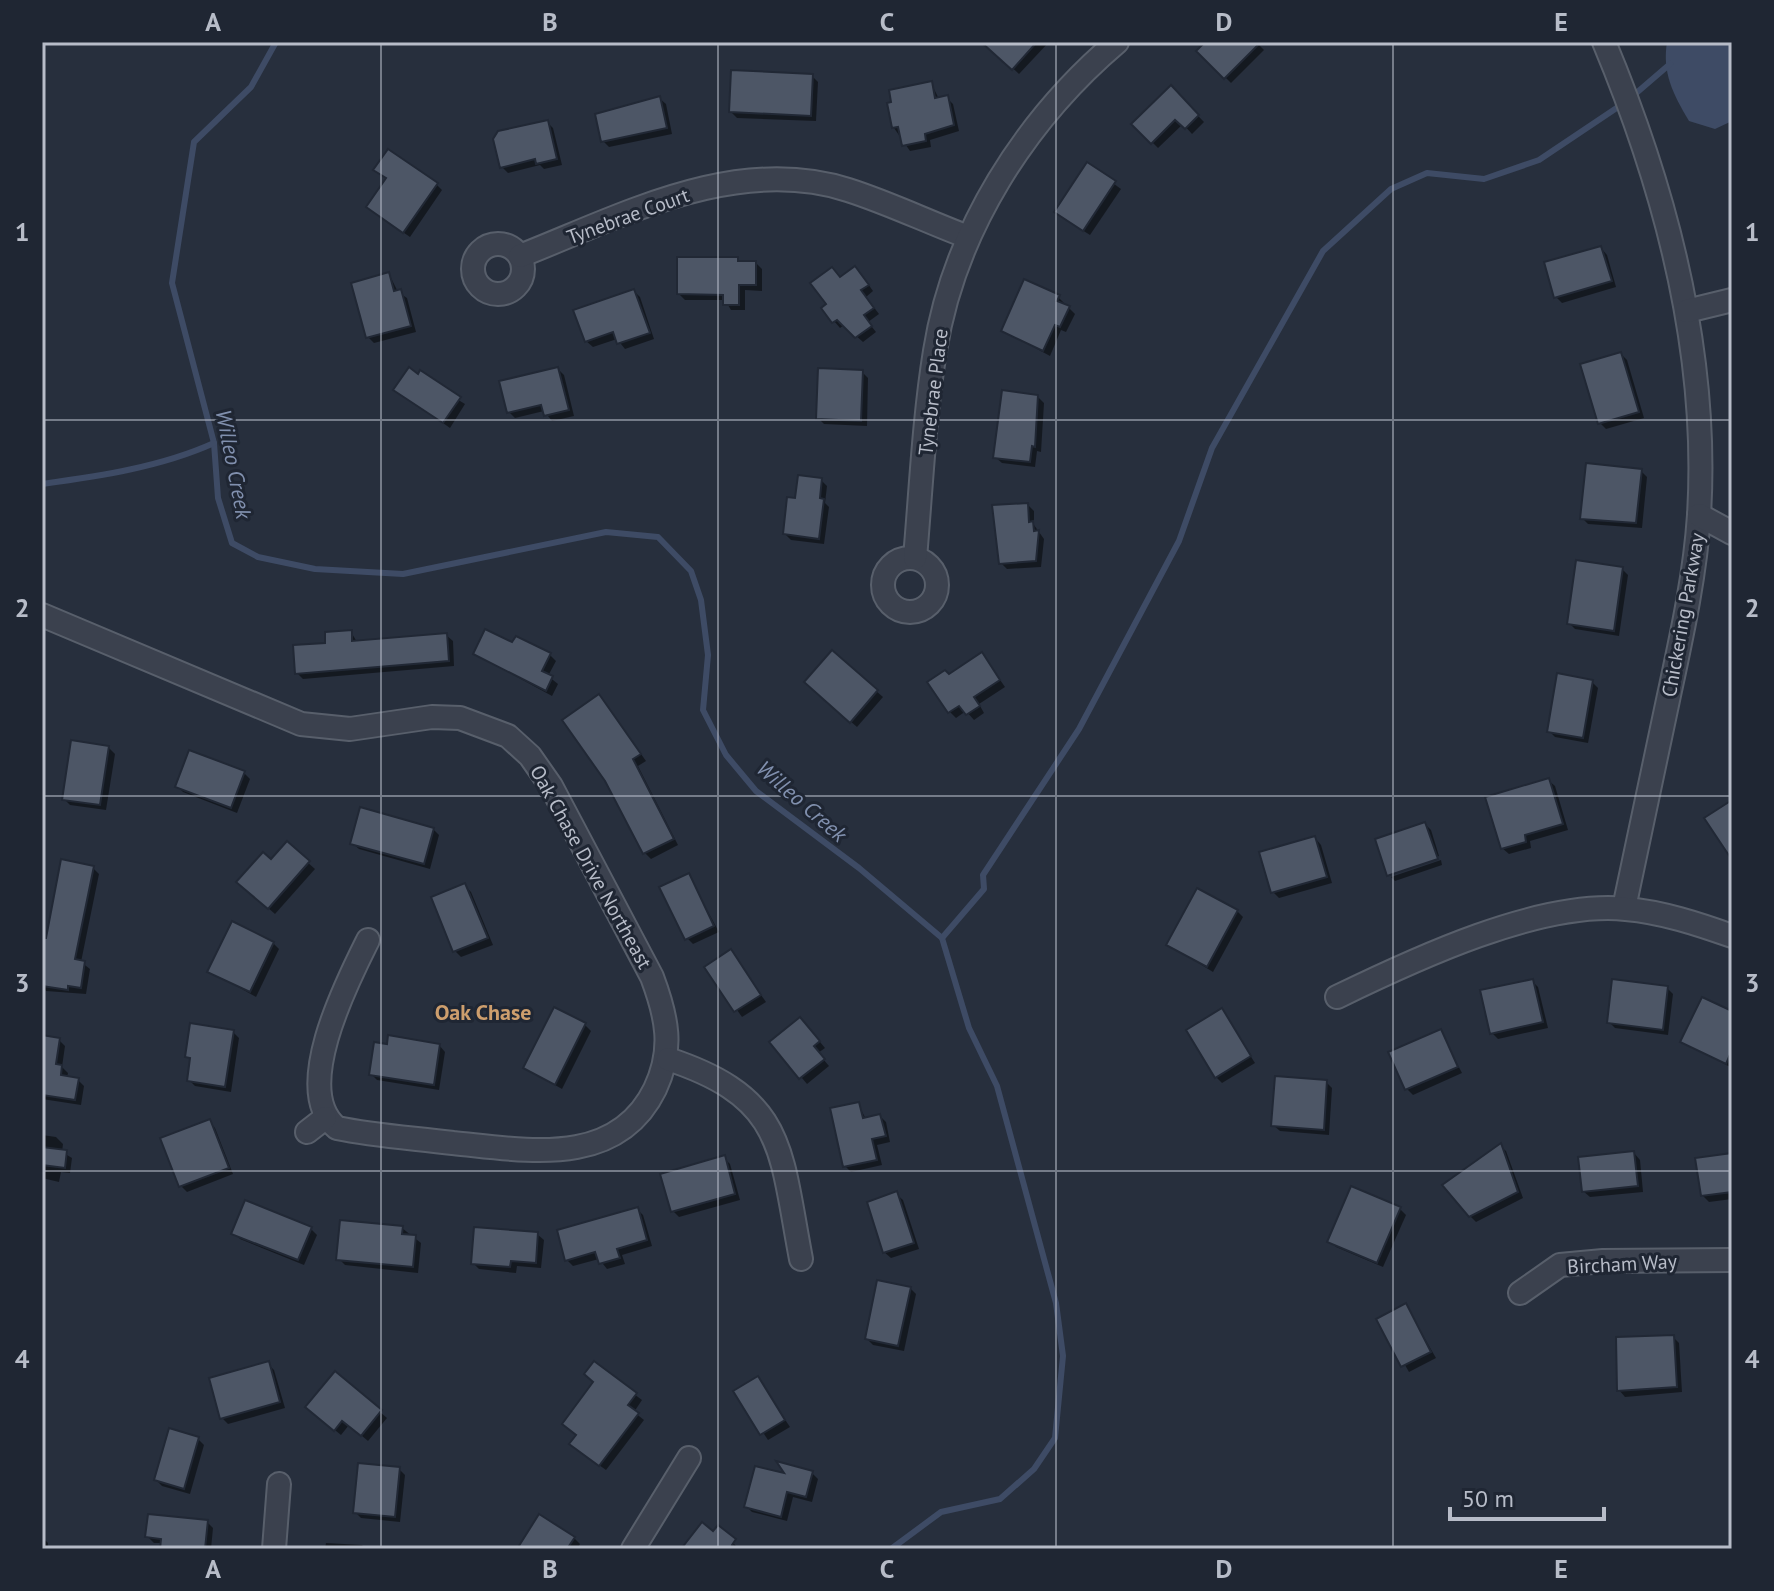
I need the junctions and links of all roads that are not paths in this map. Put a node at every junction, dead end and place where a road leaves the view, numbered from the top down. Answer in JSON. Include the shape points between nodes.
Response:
{"nodes":[{"id":1,"x":1117,"y":42,"type":"edge"},
{"id":2,"x":1604,"y":42,"type":"edge"},
{"id":3,"x":968,"y":237,"type":"junction"},
{"id":4,"x":520,"y":256,"type":"dead end"},
{"id":5,"x":1732,"y":300,"type":"edge"},
{"id":6,"x":1687,"y":311,"type":"junction"},
{"id":7,"x":1699,"y":515,"type":"junction"},
{"id":8,"x":1732,"y":533,"type":"edge"},
{"id":9,"x":915,"y":558,"type":"dead end"},
{"id":10,"x":42,"y":615,"type":"edge"},
{"id":11,"x":1624,"y":908,"type":"junction"},
{"id":12,"x":1732,"y":936,"type":"edge"},
{"id":13,"x":368,"y":940,"type":"dead end"},
{"id":14,"x":1337,"y":997,"type":"dead end"},
{"id":15,"x":668,"y":1059,"type":"junction"},
{"id":16,"x":801,"y":1259,"type":"dead end"},
{"id":17,"x":1732,"y":1260,"type":"edge"},
{"id":18,"x":1520,"y":1293,"type":"dead end"},
{"id":19,"x":689,"y":1458,"type":"dead end"},
{"id":20,"x":279,"y":1484,"type":"dead end"},
{"id":21,"x":274,"y":1549,"type":"edge"},
{"id":22,"x":633,"y":1549,"type":"edge"}],
"edges":[{"from":1,"to":3,"type":"street","name":"Tynebrae Place","via":[[1053,104]]},
{"from":2,"to":6,"type":"street","name":"Chickering Parkway","via":[[1666,220]]},
{"from":3,"to":4,"type":"street","name":"Tynebrae Court","via":[[846,190],[755,180],[675,196]]},
{"from":3,"to":9,"type":"street","name":"Tynebrae Place","via":[[935,351]]},
{"from":5,"to":6,"type":"street"},
{"from":6,"to":7,"type":"street","name":"Chickering Parkway","via":[[1699,423]]},
{"from":7,"to":8,"type":"street"},
{"from":7,"to":11,"type":"street","name":"Chickering Parkway","via":[[1687,612]]},
{"from":10,"to":15,"type":"street","name":"Oak Chase Drive Northeast","via":[[301,724],[350,729],[460,718],[508,736],[551,786],[652,977],[663,1005]]},
{"from":11,"to":12,"type":"street"},
{"from":11,"to":14,"type":"street","via":[[1577,911],[1487,933],[1413,960]]},
{"from":13,"to":15,"type":"street","via":[[335,1010],[316,1125],[537,1152],[580,1148],[604,1140],[637,1114]]},
{"from":15,"to":16,"type":"street","via":[[709,1072],[757,1108],[783,1162]]},
{"from":17,"to":18,"type":"street","name":"Bircham Way","via":[[1560,1265]]},
{"from":19,"to":22,"type":"street"},
{"from":20,"to":21,"type":"street"}]}
